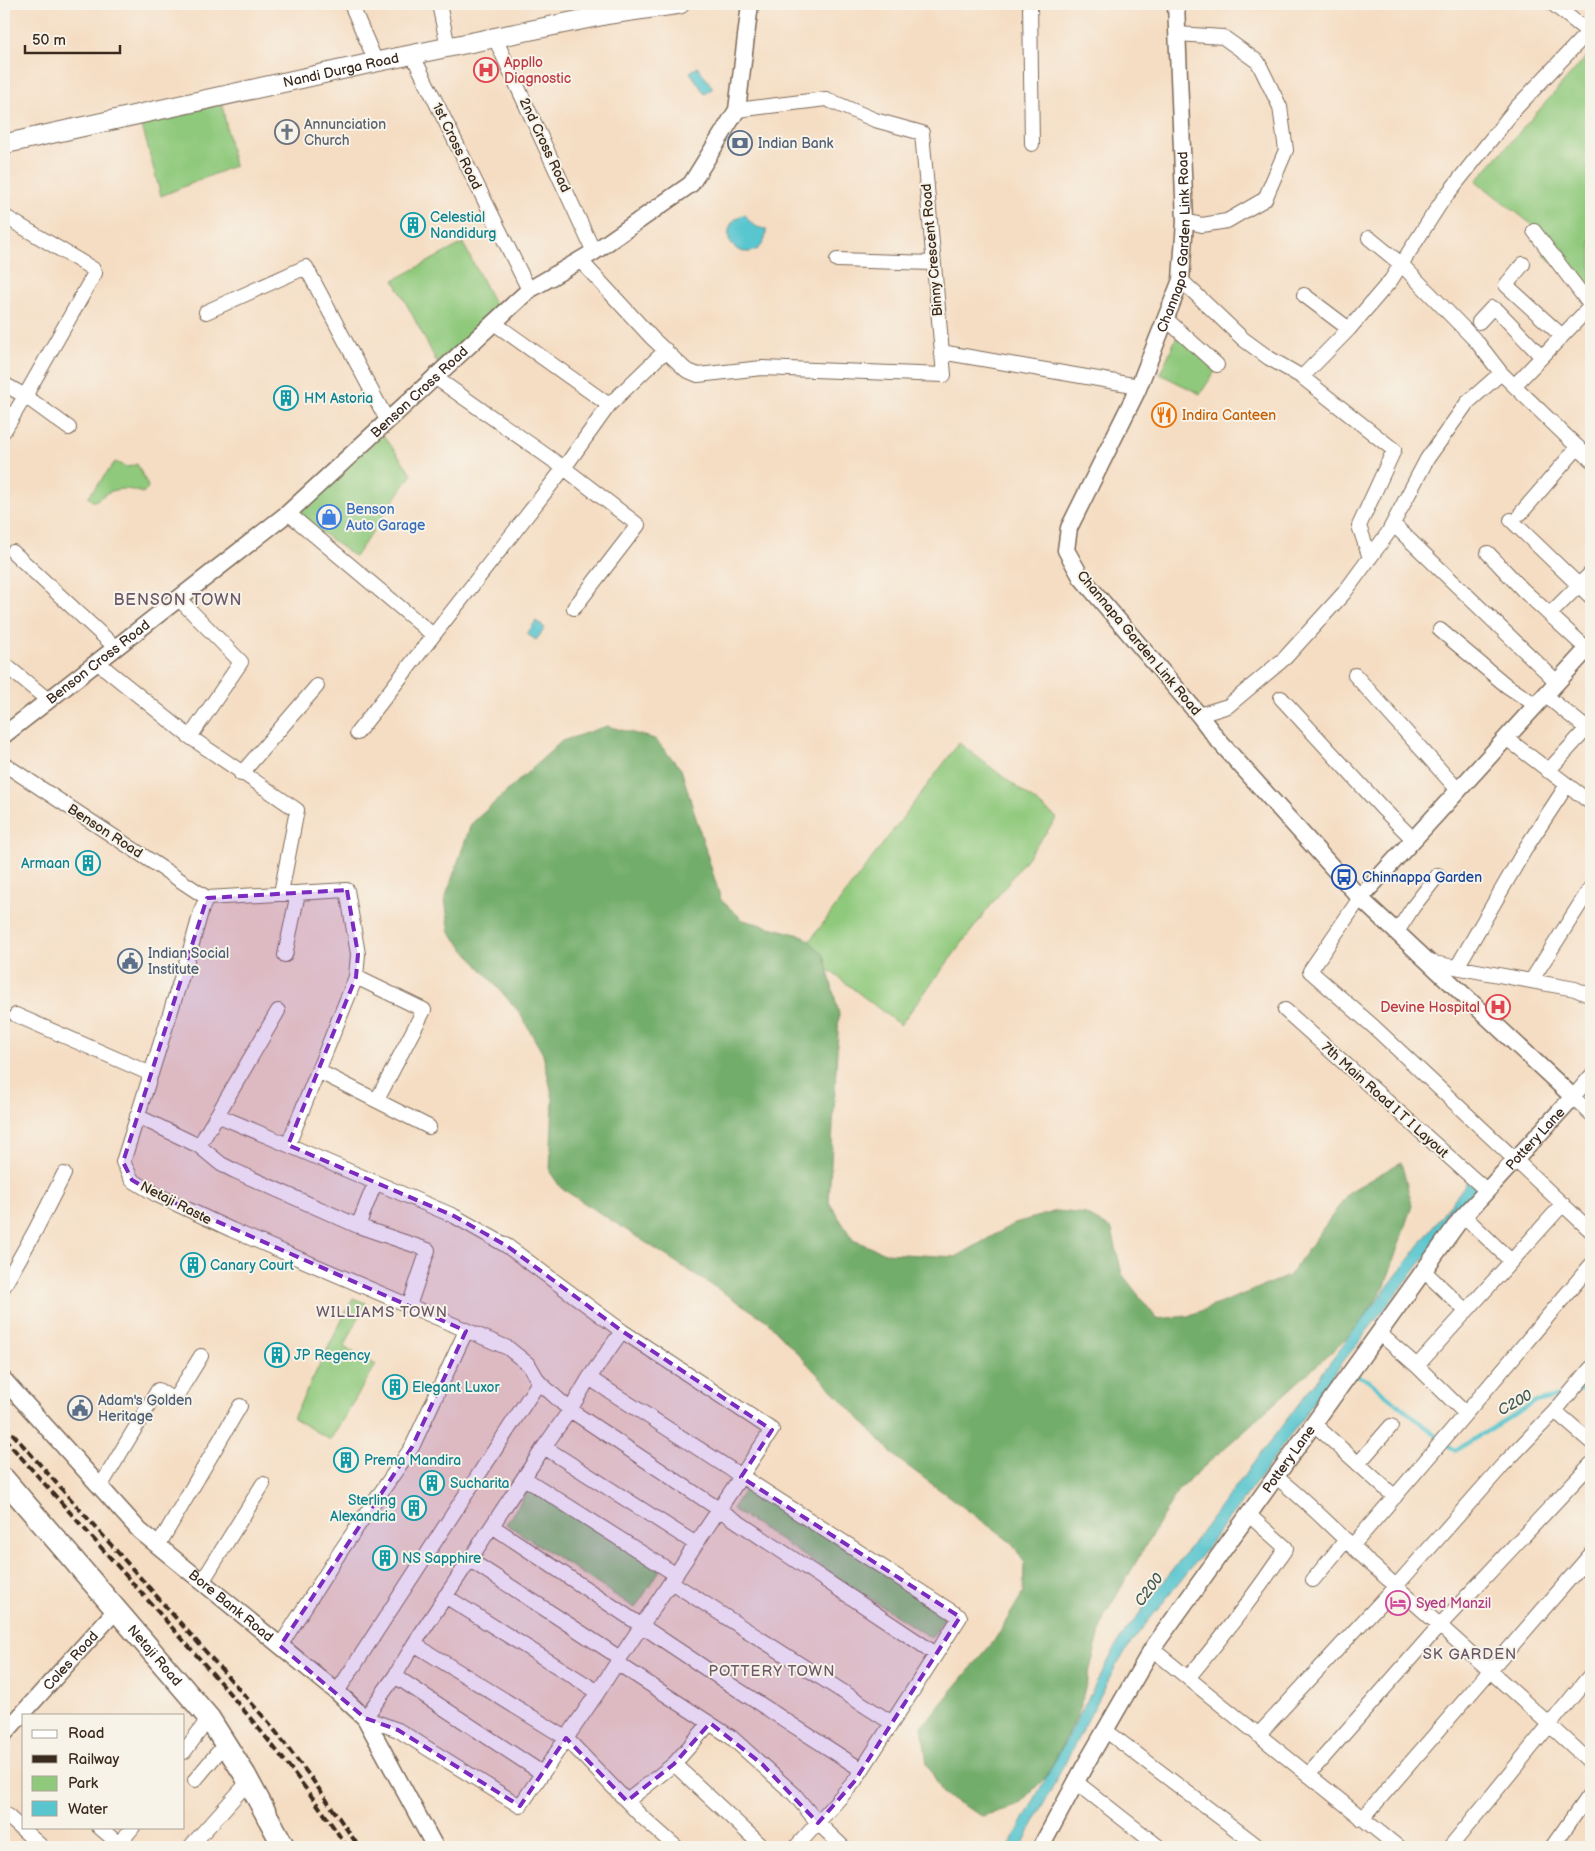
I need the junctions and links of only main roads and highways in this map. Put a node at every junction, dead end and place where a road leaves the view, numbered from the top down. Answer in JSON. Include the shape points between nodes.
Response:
{"nodes":[{"id":1,"x":680,"y":4,"type":"edge"},
{"id":2,"x":4,"y":144,"type":"edge"},
{"id":3,"x":4,"y":1479,"type":"edge"},
{"id":4,"x":284,"y":1847,"type":"edge"}],
"edges":[{"from":1,"to":2,"type":"main road","name":"Nandi Durga Road","via":[[610,14],[412,54]]},
{"from":3,"to":4,"type":"main road","name":"Netaji Road","via":[[209,1718],[249,1781]]}]}
